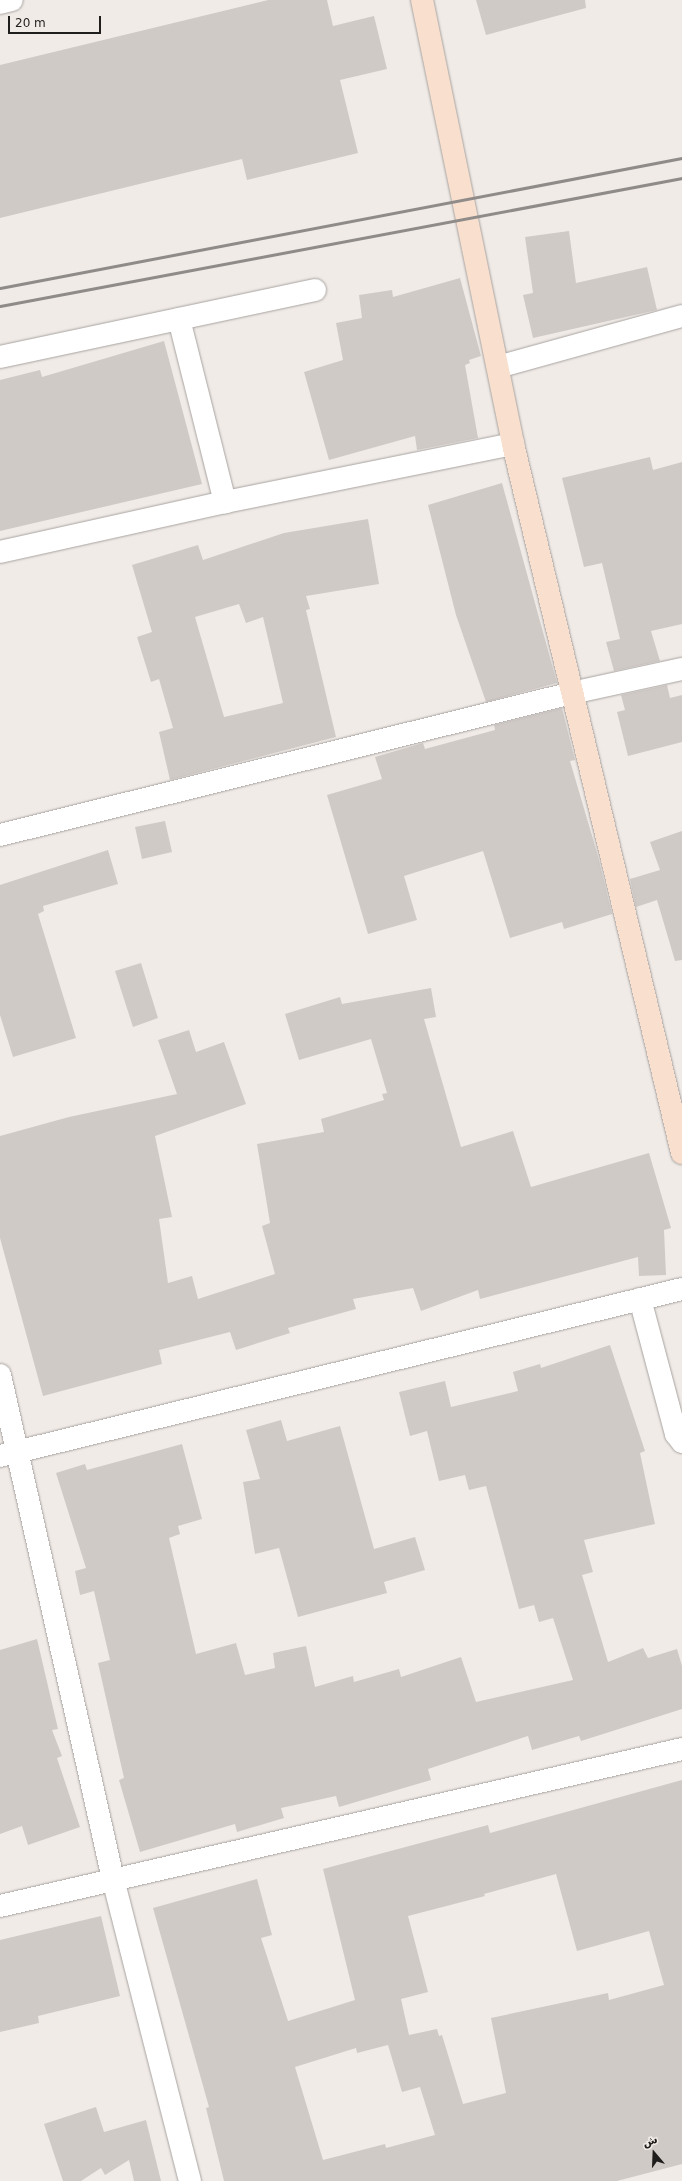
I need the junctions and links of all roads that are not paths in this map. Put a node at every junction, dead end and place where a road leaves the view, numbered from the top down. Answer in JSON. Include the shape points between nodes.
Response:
{"nodes":[{"id":1,"x":12,"y":0,"type":"edge"},
{"id":2,"x":422,"y":0,"type":"edge"},
{"id":3,"x":0,"y":3,"type":"edge"},
{"id":4,"x":315,"y":290,"type":"dead end"},
{"id":5,"x":682,"y":316,"type":"edge"},
{"id":6,"x":179,"y":319,"type":"junction"},
{"id":7,"x":0,"y":357,"type":"edge"},
{"id":8,"x":498,"y":367,"type":"junction"},
{"id":9,"x":513,"y":444,"type":"junction"},
{"id":10,"x":224,"y":502,"type":"junction"},
{"id":11,"x":0,"y":552,"type":"edge"},
{"id":12,"x":682,"y":669,"type":"edge"},
{"id":13,"x":572,"y":693,"type":"junction"},
{"id":14,"x":0,"y":835,"type":"edge"},
{"id":15,"x":682,"y":1153,"type":"edge"},
{"id":16,"x":682,"y":1289,"type":"edge"},
{"id":17,"x":640,"y":1299,"type":"junction"},
{"id":18,"x":0,"y":1375,"type":"edge"},
{"id":19,"x":682,"y":1442,"type":"edge"},
{"id":20,"x":9,"y":1453,"type":"edge"},
{"id":21,"x":682,"y":1749,"type":"edge"},
{"id":22,"x":113,"y":1880,"type":"junction"},
{"id":23,"x":0,"y":1906,"type":"edge"},
{"id":24,"x":190,"y":2181,"type":"edge"}],
"edges":[{"from":1,"to":3,"type":"street"},
{"from":2,"to":8,"type":"main road"},
{"from":4,"to":6,"type":"street"},
{"from":5,"to":8,"type":"street"},
{"from":6,"to":7,"type":"street"},
{"from":6,"to":10,"type":"street"},
{"from":8,"to":9,"type":"main road"},
{"from":9,"to":10,"type":"street"},
{"from":9,"to":13,"type":"main road"},
{"from":10,"to":11,"type":"street"},
{"from":12,"to":13,"type":"street"},
{"from":13,"to":14,"type":"street"},
{"from":13,"to":15,"type":"main road"},
{"from":16,"to":17,"type":"street"},
{"from":17,"to":19,"type":"street","via":[[676,1434]]},
{"from":17,"to":20,"type":"street"},
{"from":18,"to":20,"type":"street"},
{"from":20,"to":22,"type":"street"},
{"from":21,"to":22,"type":"street"},
{"from":22,"to":23,"type":"street"},
{"from":22,"to":24,"type":"street"}]}
